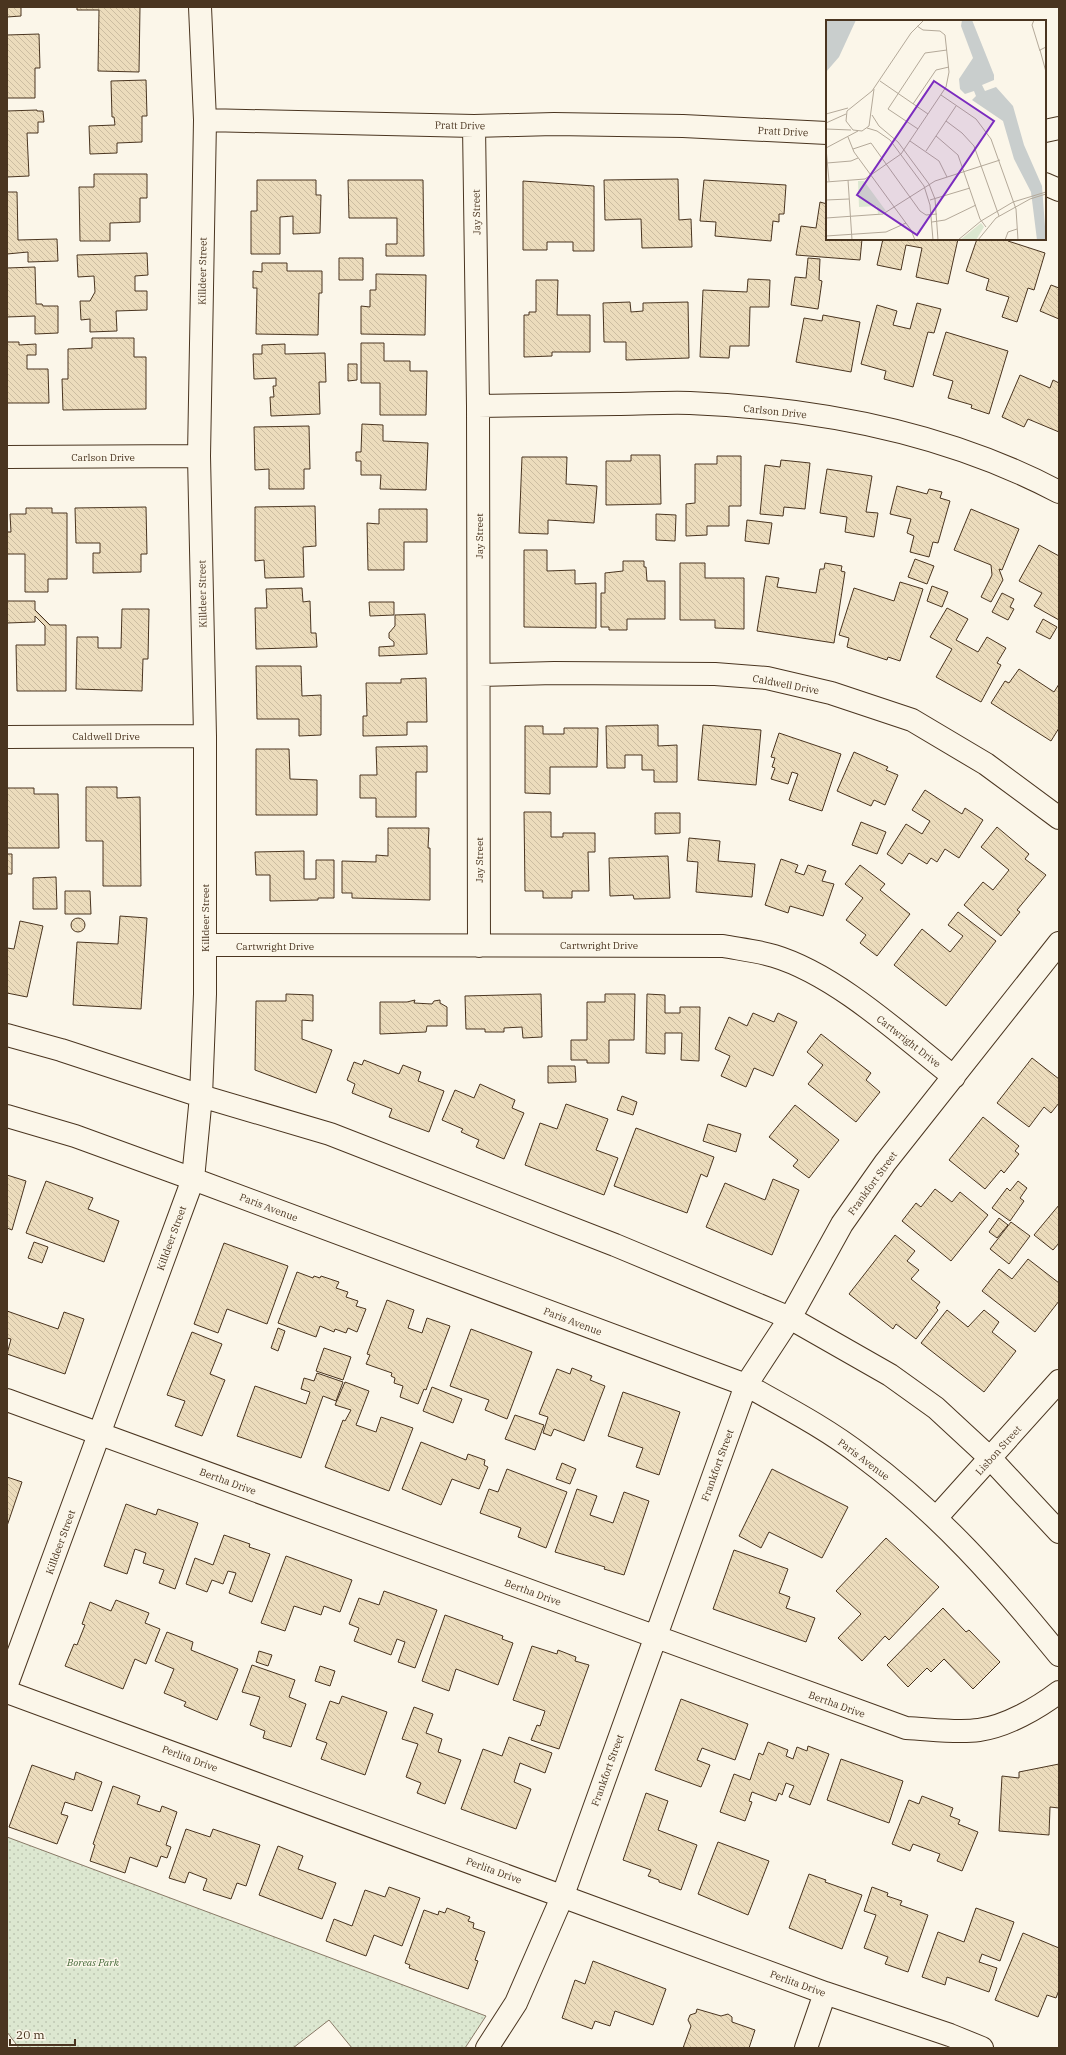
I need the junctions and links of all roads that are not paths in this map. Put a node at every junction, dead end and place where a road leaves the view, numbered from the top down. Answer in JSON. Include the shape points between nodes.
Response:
{"nodes":[{"id":1,"x":200,"y":7,"type":"edge"},
{"id":2,"x":205,"y":120,"type":"junction"},
{"id":3,"x":474,"y":126,"type":"junction"},
{"id":4,"x":1059,"y":128,"type":"edge"},
{"id":5,"x":1046,"y":131,"type":"edge"},
{"id":6,"x":826,"y":133,"type":"edge"},
{"id":7,"x":1046,"y":184,"type":"edge"},
{"id":8,"x":1059,"y":190,"type":"edge"},
{"id":9,"x":478,"y":406,"type":"junction"},
{"id":10,"x":199,"y":456,"type":"junction"},
{"id":11,"x":7,"y":457,"type":"edge"},
{"id":12,"x":1059,"y":492,"type":"edge"},
{"id":13,"x":479,"y":675,"type":"junction"},
{"id":14,"x":205,"y":736,"type":"junction"},
{"id":15,"x":7,"y":737,"type":"edge"},
{"id":16,"x":1059,"y":818,"type":"edge"},
{"id":17,"x":1059,"y":943,"type":"edge"},
{"id":18,"x":205,"y":945,"type":"junction"},
{"id":19,"x":479,"y":946,"type":"junction"},
{"id":20,"x":7,"y":1035,"type":"edge"},
{"id":21,"x":954,"y":1077,"type":"junction"},
{"id":22,"x":201,"y":1096,"type":"junction"},
{"id":23,"x":7,"y":1116,"type":"edge"},
{"id":24,"x":193,"y":1179,"type":"junction"},
{"id":25,"x":790,"y":1318,"type":"junction"},
{"id":26,"x":1059,"y":1381,"type":"edge"},
{"id":27,"x":746,"y":1386,"type":"junction"},
{"id":28,"x":7,"y":1400,"type":"edge"},
{"id":29,"x":100,"y":1435,"type":"junction"},
{"id":30,"x":990,"y":1458,"type":"junction"},
{"id":31,"x":936,"y":1518,"type":"junction"},
{"id":32,"x":1059,"y":1532,"type":"edge"},
{"id":33,"x":655,"y":1636,"type":"junction"},
{"id":34,"x":1059,"y":1655,"type":"edge"},
{"id":35,"x":7,"y":1684,"type":"edge"},
{"id":36,"x":7,"y":1692,"type":"edge"},
{"id":37,"x":1059,"y":1692,"type":"edge"},
{"id":38,"x":562,"y":1895,"type":"junction"},
{"id":39,"x":825,"y":1993,"type":"junction"},
{"id":40,"x":487,"y":2048,"type":"edge"},
{"id":41,"x":806,"y":2048,"type":"edge"},
{"id":42,"x":982,"y":2048,"type":"edge"}],
"edges":[{"from":1,"to":2,"type":"street"},
{"from":2,"to":3,"type":"street","name":"Pratt Drive"},
{"from":2,"to":10,"type":"street","name":"Killdeer Street"},
{"from":3,"to":6,"type":"street","name":"Pratt Drive","via":[[683,126]]},
{"from":3,"to":9,"type":"street","name":"Jay Street"},
{"from":4,"to":5,"type":"street"},
{"from":7,"to":8,"type":"street"},
{"from":9,"to":12,"type":"street","name":"Carlson Drive","via":[[689,403],[772,409],[840,418],[912,434],[974,453]]},
{"from":9,"to":13,"type":"street","name":"Jay Street"},
{"from":10,"to":11,"type":"street","name":"Carlson Drive"},
{"from":10,"to":14,"type":"street","name":"Killdeer Street"},
{"from":13,"to":16,"type":"street","name":"Caldwell Drive","via":[[637,672],[715,674],[766,678],[831,693],[912,720],[986,764]]},
{"from":13,"to":19,"type":"street","name":"Jay Street"},
{"from":14,"to":15,"type":"street","name":"Caldwell Drive"},
{"from":14,"to":18,"type":"street","name":"Killdeer Street"},
{"from":17,"to":21,"type":"street","name":"Frankfort Street"},
{"from":18,"to":19,"type":"street","name":"Cartwright Drive"},
{"from":18,"to":22,"type":"street","name":"Killdeer Street","via":[[205,1041]]},
{"from":19,"to":21,"type":"street","name":"Cartwright Drive","via":[[723,946],[774,956],[821,977],[859,1002]]},
{"from":20,"to":22,"type":"street"},
{"from":21,"to":25,"type":"street","name":"Frankfort Street","via":[[885,1163],[842,1224]]},
{"from":22,"to":24,"type":"street","name":"Killdeer Street"},
{"from":22,"to":25,"type":"street","via":[[330,1134],[616,1245]]},
{"from":23,"to":24,"type":"street","name":"Paris Avenue","via":[[75,1136]]},
{"from":24,"to":27,"type":"street","name":"Paris Avenue"},
{"from":24,"to":29,"type":"street","name":"Killdeer Street"},
{"from":25,"to":27,"type":"street","name":"Frankfort Street"},
{"from":25,"to":30,"type":"street","via":[[890,1375],[936,1408]]},
{"from":26,"to":30,"type":"street","name":"Lisbon Street"},
{"from":27,"to":31,"type":"street","name":"Paris Avenue","via":[[828,1432],[861,1455]]},
{"from":27,"to":33,"type":"street","name":"Frankfort Street"},
{"from":28,"to":29,"type":"street","name":"Bertha Drive"},
{"from":29,"to":33,"type":"street","name":"Bertha Drive"},
{"from":29,"to":35,"type":"street","name":"Killdeer Street"},
{"from":30,"to":31,"type":"street","name":"Lisbon Street"},
{"from":30,"to":32,"type":"street"},
{"from":31,"to":34,"type":"street","name":"Paris Avenue","via":[[982,1563]]},
{"from":33,"to":37,"type":"street","name":"Bertha Drive","via":[[906,1728],[980,1730],[1014,1719]]},
{"from":33,"to":38,"type":"street","name":"Frankfort Street"},
{"from":36,"to":38,"type":"street","name":"Perlita Drive"},
{"from":38,"to":39,"type":"street","name":"Perlita Drive"},
{"from":38,"to":40,"type":"street","name":"Frankfort Street","via":[[516,2003]]},
{"from":39,"to":41,"type":"street"},
{"from":39,"to":42,"type":"street","name":"Perlita Drive"}]}
